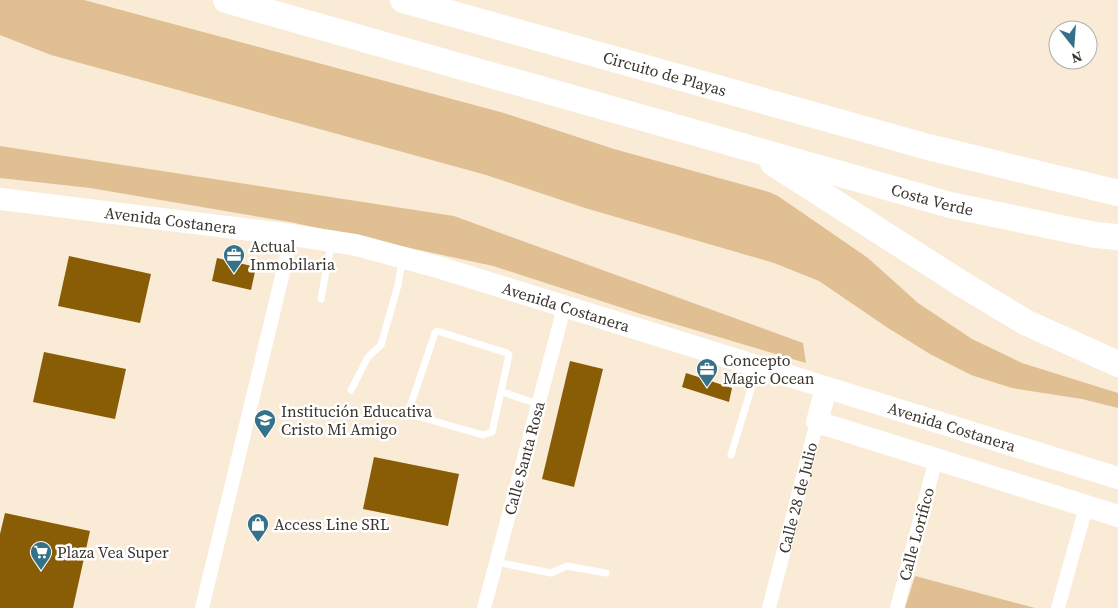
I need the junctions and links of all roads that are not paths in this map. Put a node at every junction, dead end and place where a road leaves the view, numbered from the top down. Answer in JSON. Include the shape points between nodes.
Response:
{"nodes":[{"id":1,"x":226,"y":0,"type":"edge"},
{"id":2,"x":403,"y":0,"type":"edge"},
{"id":3,"x":749,"y":147,"type":"junction"},
{"id":4,"x":1118,"y":193,"type":"edge"},
{"id":5,"x":0,"y":199,"type":"edge"},
{"id":6,"x":292,"y":235,"type":"junction"},
{"id":7,"x":1118,"y":237,"type":"edge"},
{"id":8,"x":332,"y":241,"type":"junction"},
{"id":9,"x":403,"y":258,"type":"junction"},
{"id":10,"x":321,"y":299,"type":"dead end"},
{"id":11,"x":564,"y":308,"type":"junction"},
{"id":12,"x":1118,"y":364,"type":"edge"},
{"id":13,"x":758,"y":367,"type":"junction"},
{"id":14,"x":826,"y":388,"type":"junction"},
{"id":15,"x":351,"y":390,"type":"dead end"},
{"id":16,"x":502,"y":392,"type":"junction"},
{"id":17,"x":538,"y":404,"type":"junction"},
{"id":18,"x":817,"y":422,"type":"junction"},
{"id":19,"x":731,"y":455,"type":"dead end"},
{"id":20,"x":936,"y":459,"type":"junction"},
{"id":21,"x":1118,"y":478,"type":"edge"},
{"id":22,"x":1086,"y":507,"type":"junction"},
{"id":23,"x":1118,"y":516,"type":"edge"},
{"id":24,"x":496,"y":562,"type":"junction"},
{"id":25,"x":606,"y":573,"type":"dead end"},
{"id":26,"x":202,"y":608,"type":"edge"},
{"id":27,"x":484,"y":608,"type":"edge"},
{"id":28,"x":769,"y":608,"type":"edge"},
{"id":29,"x":896,"y":608,"type":"edge"},
{"id":30,"x":1058,"y":608,"type":"edge"}],
"edges":[{"from":1,"to":3,"type":"highway"},
{"from":2,"to":4,"type":"highway","name":"Circuito de Playas","via":[[928,147]]},
{"from":3,"to":7,"type":"highway","name":"Costa Verde","via":[[950,205]]},
{"from":3,"to":12,"type":"highway","via":[[1019,318]]},
{"from":5,"to":6,"type":"main road","name":"Avenida Costanera"},
{"from":6,"to":8,"type":"main road","name":"Avenida Costanera"},
{"from":6,"to":26,"type":"street"},
{"from":8,"to":9,"type":"main road","name":"Avenida Costanera"},
{"from":8,"to":10,"type":"lane"},
{"from":9,"to":11,"type":"main road","name":"Avenida Costanera"},
{"from":9,"to":15,"type":"lane","via":[[381,345],[368,357]]},
{"from":11,"to":13,"type":"main road","name":"Avenida Costanera"},
{"from":11,"to":17,"type":"street","name":"Calle Santa Rosa"},
{"from":13,"to":14,"type":"main road","name":"Avenida Costanera"},
{"from":13,"to":19,"type":"lane"},
{"from":14,"to":18,"type":"main road","name":"Calle 28 de Julio"},
{"from":14,"to":21,"type":"main road","name":"Avenida Costanera"},
{"from":16,"to":16,"type":"lane","via":[[508,353],[438,331],[410,409],[413,415],[486,435],[494,430]]},
{"from":16,"to":17,"type":"lane"},
{"from":17,"to":24,"type":"street","name":"Calle Santa Rosa"},
{"from":18,"to":20,"type":"main road"},
{"from":18,"to":28,"type":"street","name":"Calle 28 de Julio"},
{"from":20,"to":22,"type":"main road"},
{"from":20,"to":29,"type":"street","name":"Calle Lorifico"},
{"from":22,"to":23,"type":"main road"},
{"from":22,"to":30,"type":"street"},
{"from":24,"to":25,"type":"lane","via":[[552,573],[566,566]]},
{"from":24,"to":27,"type":"street","name":"Calle Santa Rosa"}]}
